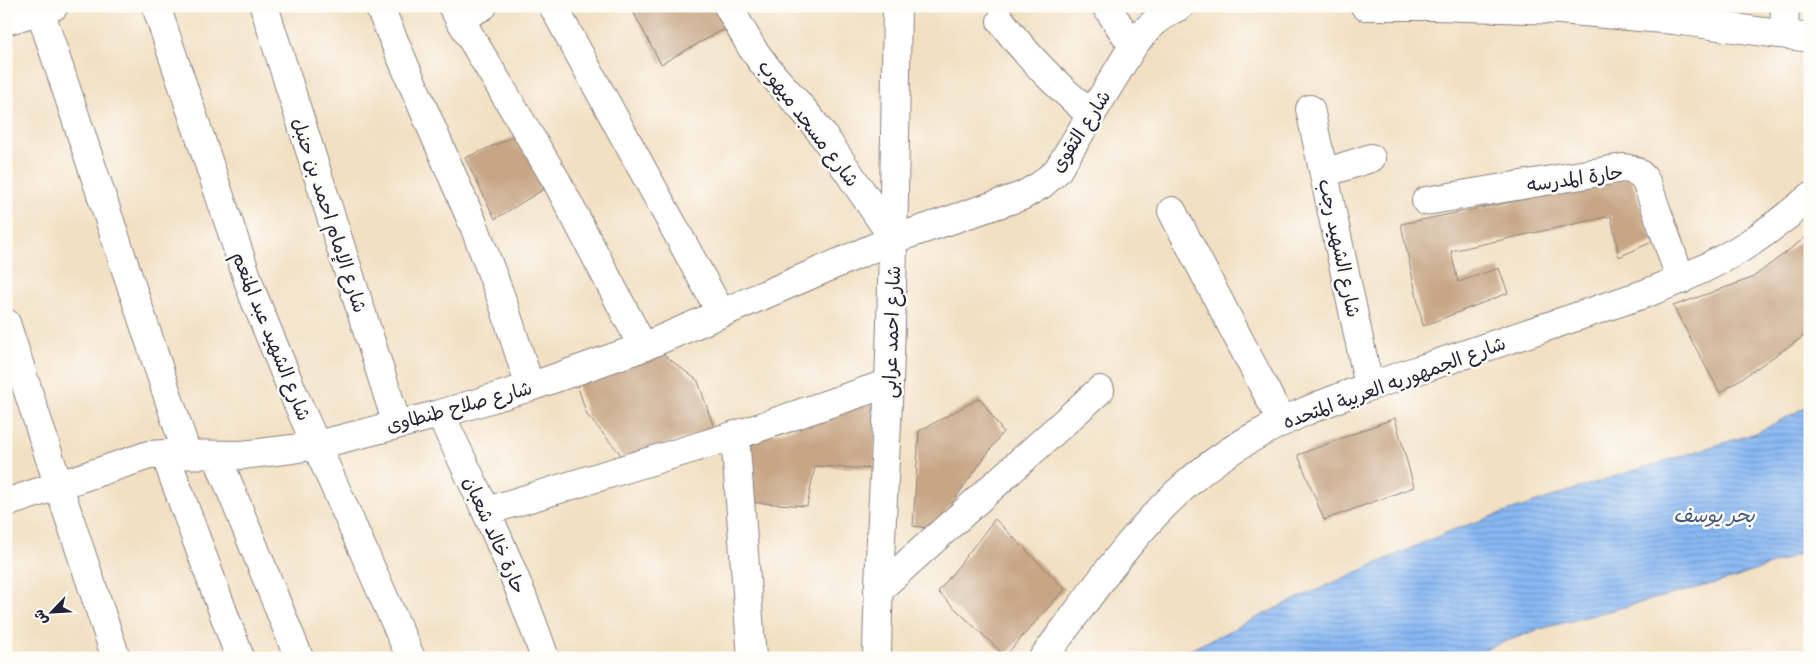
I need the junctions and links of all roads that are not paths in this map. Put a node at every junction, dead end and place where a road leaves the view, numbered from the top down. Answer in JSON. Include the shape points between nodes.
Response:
{"nodes":[{"id":1,"x":156,"y":6,"type":"edge"},
{"id":2,"x":264,"y":6,"type":"edge"},
{"id":3,"x":379,"y":6,"type":"edge"},
{"id":4,"x":483,"y":6,"type":"edge"},
{"id":5,"x":553,"y":6,"type":"edge"},
{"id":6,"x":728,"y":6,"type":"edge"},
{"id":7,"x":897,"y":6,"type":"edge"},
{"id":8,"x":1106,"y":6,"type":"edge"},
{"id":9,"x":1180,"y":6,"type":"edge"},
{"id":10,"x":1365,"y":6,"type":"edge"},
{"id":11,"x":1434,"y":6,"type":"edge"},
{"id":12,"x":1785,"y":6,"type":"edge"},
{"id":13,"x":1560,"y":8,"type":"edge"},
{"id":14,"x":31,"y":12,"type":"edge"},
{"id":15,"x":455,"y":13,"type":"edge"},
{"id":16,"x":1674,"y":13,"type":"edge"},
{"id":17,"x":1001,"y":22,"type":"dead end"},
{"id":18,"x":1797,"y":36,"type":"edge"},
{"id":19,"x":1133,"y":46,"type":"junction"},
{"id":20,"x":1310,"y":109,"type":"dead end"},
{"id":21,"x":1092,"y":115,"type":"junction"},
{"id":22,"x":1371,"y":158,"type":"dead end"},
{"id":23,"x":1324,"y":173,"type":"junction"},
{"id":24,"x":1810,"y":197,"type":"edge"},
{"id":25,"x":1426,"y":201,"type":"dead end"},
{"id":26,"x":1172,"y":211,"type":"dead end"},
{"id":27,"x":894,"y":239,"type":"junction"},
{"id":28,"x":1681,"y":280,"type":"junction"},
{"id":29,"x":721,"y":313,"type":"junction"},
{"id":30,"x":6,"y":323,"type":"edge"},
{"id":31,"x":643,"y":347,"type":"junction"},
{"id":32,"x":889,"y":383,"type":"junction"},
{"id":33,"x":1369,"y":386,"type":"junction"},
{"id":34,"x":530,"y":387,"type":"junction"},
{"id":35,"x":1100,"y":390,"type":"dead end"},
{"id":36,"x":440,"y":414,"type":"junction"},
{"id":37,"x":1282,"y":422,"type":"junction"},
{"id":38,"x":397,"y":424,"type":"junction"},
{"id":39,"x":735,"y":435,"type":"junction"},
{"id":40,"x":318,"y":445,"type":"junction"},
{"id":41,"x":176,"y":454,"type":"junction"},
{"id":42,"x":217,"y":456,"type":"junction"},
{"id":43,"x":59,"y":487,"type":"junction"},
{"id":44,"x":6,"y":503,"type":"edge"},
{"id":45,"x":487,"y":511,"type":"junction"},
{"id":46,"x":878,"y":590,"type":"junction"},
{"id":47,"x":116,"y":658,"type":"edge"},
{"id":48,"x":240,"y":658,"type":"edge"},
{"id":49,"x":299,"y":658,"type":"edge"},
{"id":50,"x":411,"y":658,"type":"edge"},
{"id":51,"x":545,"y":658,"type":"edge"},
{"id":52,"x":752,"y":658,"type":"edge"},
{"id":53,"x":877,"y":658,"type":"edge"},
{"id":54,"x":1043,"y":658,"type":"edge"}],
"edges":[{"from":1,"to":40,"type":"street","name":"شارع الشهيد عبد المنعم","via":[[253,295]]},
{"from":2,"to":38,"type":"street","name":"شارع الإمام احمد بن حنبل"},
{"from":3,"to":34,"type":"street","via":[[474,226]]},
{"from":4,"to":15,"type":"street"},
{"from":5,"to":29,"type":"street"},
{"from":6,"to":27,"type":"street","name":"شارع مسجد ميهوب","via":[[763,64],[823,135]]},
{"from":7,"to":27,"type":"street","name":"شارع احمد عرابى"},
{"from":8,"to":19,"type":"street"},
{"from":9,"to":19,"type":"street","name":"شارع التقوى","via":[[1161,16]]},
{"from":10,"to":11,"type":"street"},
{"from":11,"to":13,"type":"street"},
{"from":12,"to":18,"type":"street"},
{"from":13,"to":16,"type":"street"},
{"from":14,"to":41,"type":"street"},
{"from":15,"to":31,"type":"street","via":[[556,180]]},
{"from":16,"to":18,"type":"street"},
{"from":17,"to":21,"type":"street","via":[[1047,76]]},
{"from":19,"to":21,"type":"street","name":"شارع التقوى"},
{"from":20,"to":23,"type":"street","name":"شارع الشهيد رجب"},
{"from":21,"to":27,"type":"street","name":"شارع التقوى","via":[[1057,171],[1041,185],[1022,196]]},
{"from":22,"to":23,"type":"street"},
{"from":23,"to":33,"type":"street","name":"شارع الشهيد رجب"},
{"from":24,"to":28,"type":"street","name":"شارع الجمهوريه العربية المتحده","via":[[1751,242]]},
{"from":25,"to":28,"type":"street","name":"حارة المدرسه","via":[[1631,169],[1639,172],[1648,186]]},
{"from":26,"to":37,"type":"street"},
{"from":27,"to":29,"type":"street","name":"شارع صلاح طنطاوى"},
{"from":27,"to":32,"type":"street","name":"شارع احمد عرابى"},
{"from":28,"to":33,"type":"street","name":"شارع الجمهوريه العربية المتحده"},
{"from":29,"to":31,"type":"street","name":"شارع صلاح طنطاوى"},
{"from":30,"to":43,"type":"street"},
{"from":31,"to":34,"type":"street","name":"شارع صلاح طنطاوى"},
{"from":32,"to":39,"type":"street"},
{"from":32,"to":46,"type":"street","name":"شارع احمد عرابى"},
{"from":33,"to":37,"type":"street","name":"شارع الجمهوريه العربية المتحده"},
{"from":34,"to":36,"type":"street","name":"شارع صلاح طنطاوى"},
{"from":35,"to":46,"type":"street"},
{"from":36,"to":38,"type":"street","name":"شارع صلاح طنطاوى"},
{"from":36,"to":45,"type":"street","name":"حارة خالد شعبان"},
{"from":37,"to":54,"type":"street","name":"شارع الجمهوريه العربية المتحده","via":[[1236,447],[1188,482],[1167,502],[1128,547]]},
{"from":38,"to":40,"type":"street","name":"شارع صلاح طنطاوى"},
{"from":39,"to":45,"type":"street"},
{"from":39,"to":52,"type":"street"},
{"from":40,"to":42,"type":"street","name":"شارع صلاح طنطاوى"},
{"from":40,"to":50,"type":"street","name":"شارع الشهيد عبد المنعم"},
{"from":41,"to":42,"type":"street","name":"شارع صلاح طنطاوى"},
{"from":41,"to":43,"type":"street","name":"شارع صلاح طنطاوى","via":[[150,455]]},
{"from":41,"to":48,"type":"street"},
{"from":42,"to":49,"type":"street"},
{"from":43,"to":44,"type":"street","name":"شارع صلاح طنطاوى"},
{"from":43,"to":47,"type":"street"},
{"from":45,"to":51,"type":"street","name":"حارة خالد شعبان"},
{"from":46,"to":53,"type":"street","name":"شارع احمد عرابى"}]}
